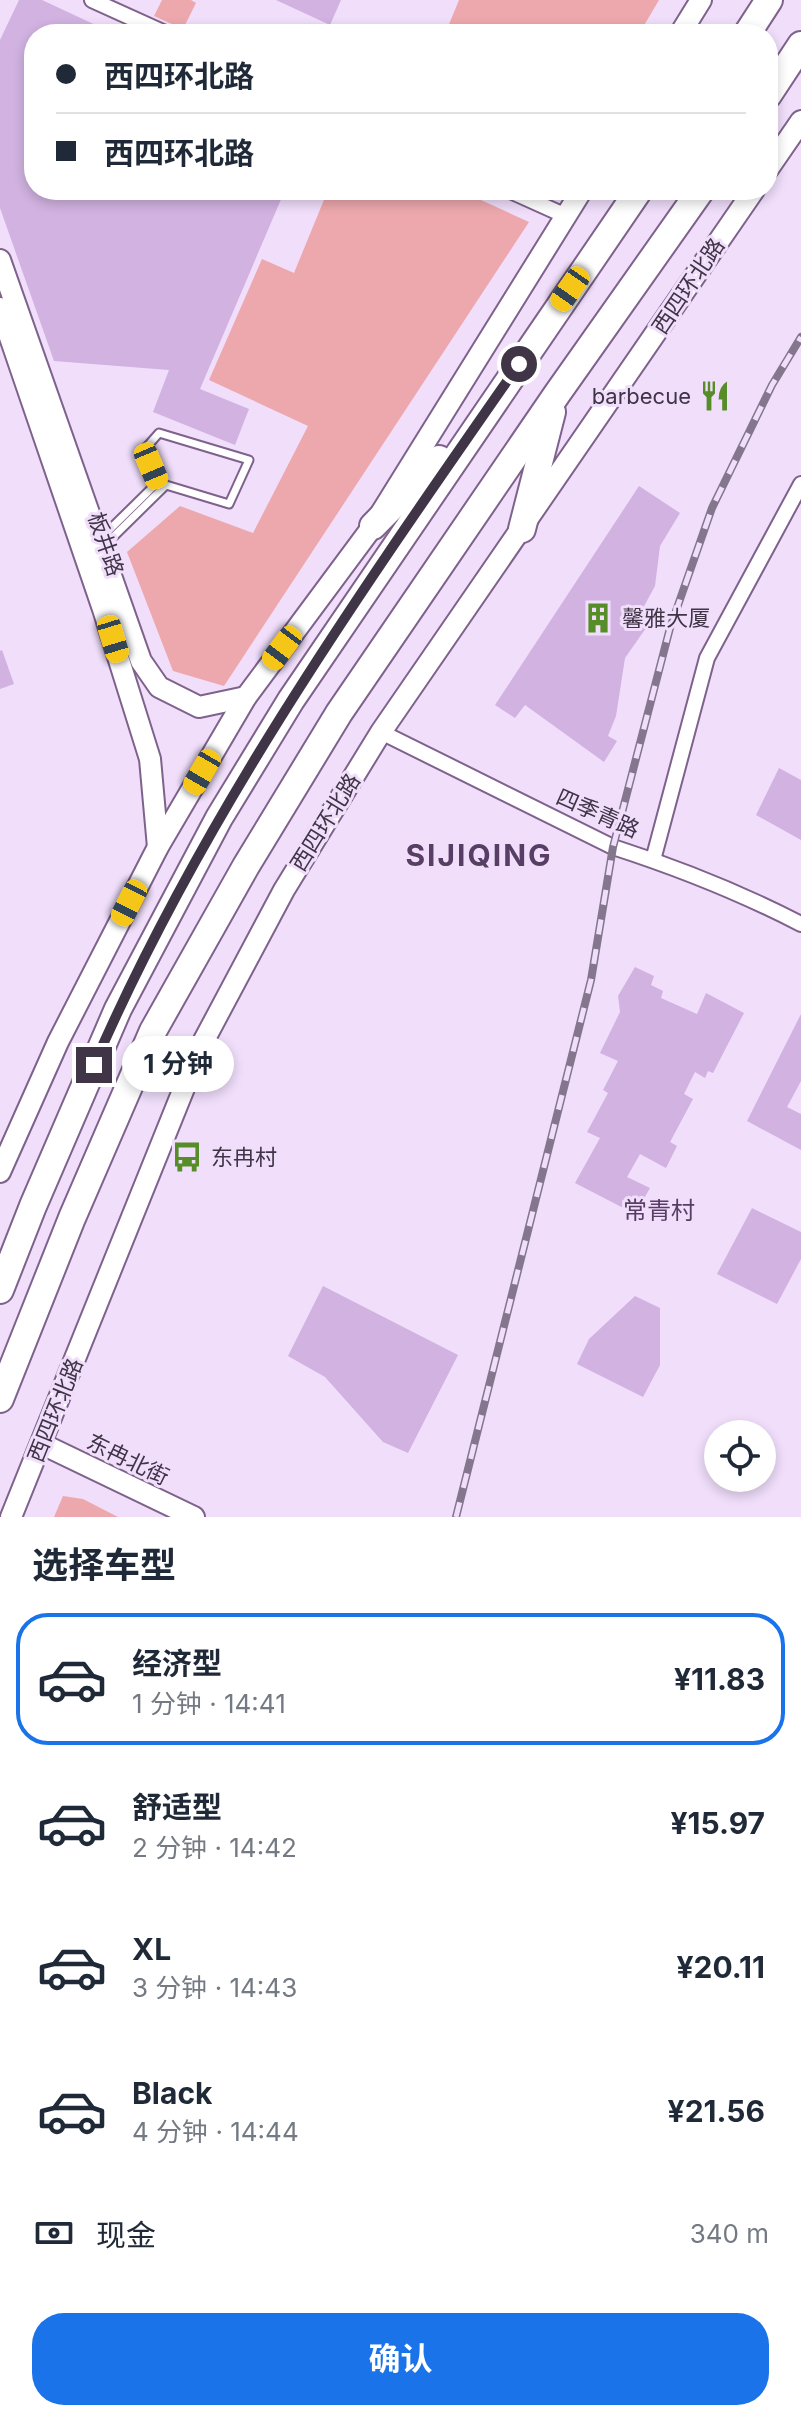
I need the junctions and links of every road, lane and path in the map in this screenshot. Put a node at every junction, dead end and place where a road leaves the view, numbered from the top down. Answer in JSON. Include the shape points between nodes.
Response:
{"nodes":[{"id":1,"x":92,"y":0,"type":"edge"},
{"id":2,"x":701,"y":0,"type":"edge"},
{"id":3,"x":761,"y":0,"type":"edge"},
{"id":4,"x":769,"y":0,"type":"edge"},
{"id":5,"x":145,"y":24,"type":"edge"},
{"id":6,"x":686,"y":24,"type":"edge"},
{"id":7,"x":751,"y":24,"type":"edge"},
{"id":8,"x":753,"y":24,"type":"edge"},
{"id":9,"x":801,"y":45,"type":"edge"},
{"id":10,"x":801,"y":58,"type":"edge"},
{"id":11,"x":778,"y":80,"type":"edge"},
{"id":12,"x":778,"y":83,"type":"edge"},
{"id":13,"x":801,"y":121,"type":"edge"},
{"id":14,"x":778,"y":154,"type":"edge"},
{"id":15,"x":530,"y":200,"type":"edge"},
{"id":16,"x":576,"y":200,"type":"edge"},
{"id":17,"x":632,"y":200,"type":"edge"},
{"id":18,"x":694,"y":200,"type":"edge"},
{"id":19,"x":747,"y":200,"type":"edge"},
{"id":20,"x":566,"y":216,"type":"junction"},
{"id":21,"x":0,"y":260,"type":"edge"},
{"id":22,"x":4,"y":309,"type":"edge"},
{"id":23,"x":557,"y":394,"type":"junction"},
{"id":24,"x":484,"y":414,"type":"junction"},
{"id":25,"x":801,"y":484,"type":"edge"},
{"id":26,"x":373,"y":526,"type":"junction"},
{"id":27,"x":522,"y":529,"type":"junction"},
{"id":28,"x":100,"y":544,"type":"junction"},
{"id":29,"x":246,"y":697,"type":"junction"},
{"id":30,"x":381,"y":732,"type":"junction"},
{"id":31,"x":158,"y":847,"type":"junction"},
{"id":32,"x":653,"y":860,"type":"junction"},
{"id":33,"x":801,"y":924,"type":"edge"},
{"id":34,"x":0,"y":1172,"type":"edge"},
{"id":35,"x":0,"y":1290,"type":"edge"},
{"id":36,"x":0,"y":1399,"type":"edge"},
{"id":37,"x":42,"y":1444,"type":"junction"},
{"id":38,"x":11,"y":1517,"type":"edge"},
{"id":39,"x":194,"y":1517,"type":"edge"}],
"edges":[{"from":1,"to":5,"type":"street"},
{"from":2,"to":6,"type":"street"},
{"from":3,"to":7,"type":"highway"},
{"from":4,"to":8,"type":"highway"},
{"from":9,"to":11,"type":"highway"},
{"from":10,"to":12,"type":"highway"},
{"from":13,"to":14,"type":"street"},
{"from":15,"to":20,"type":"street"},
{"from":16,"to":20,"type":"street"},
{"from":17,"to":24,"type":"highway"},
{"from":18,"to":23,"type":"highway","name":"西四环北路"},
{"from":19,"to":27,"type":"street","name":"西四环北路"},
{"from":20,"to":26,"type":"street"},
{"from":21,"to":22,"type":"street"},
{"from":22,"to":28,"type":"street"},
{"from":22,"to":31,"type":"street","name":"板井路","via":[[150,759]]},
{"from":23,"to":27,"type":"highway"},
{"from":23,"to":36,"type":"highway","name":"西四环北路","via":[[339,713],[153,1031]]},
{"from":24,"to":26,"type":"highway"},
{"from":24,"to":35,"type":"highway","via":[[291,700],[219,818],[118,1009]]},
{"from":25,"to":32,"type":"street","via":[[707,658]]},
{"from":26,"to":29,"type":"street"},
{"from":27,"to":30,"type":"street","name":"西四环北路"},
{"from":28,"to":28,"type":"lane","via":[[166,485],[229,504],[249,460],[159,433],[144,450],[158,482]]},
{"from":28,"to":29,"type":"street","via":[[141,661],[159,687],[199,707]]},
{"from":29,"to":31,"type":"street"},
{"from":30,"to":32,"type":"street","name":"四季青路","via":[[613,847]]},
{"from":30,"to":37,"type":"street","name":"西四环北路","via":[[284,890],[201,1046]]},
{"from":31,"to":34,"type":"street","via":[[58,1042]]},
{"from":32,"to":33,"type":"street","name":"四季青路"},
{"from":37,"to":38,"type":"street","name":"西四环北路"},
{"from":37,"to":39,"type":"street","name":"东冉北街"}]}
